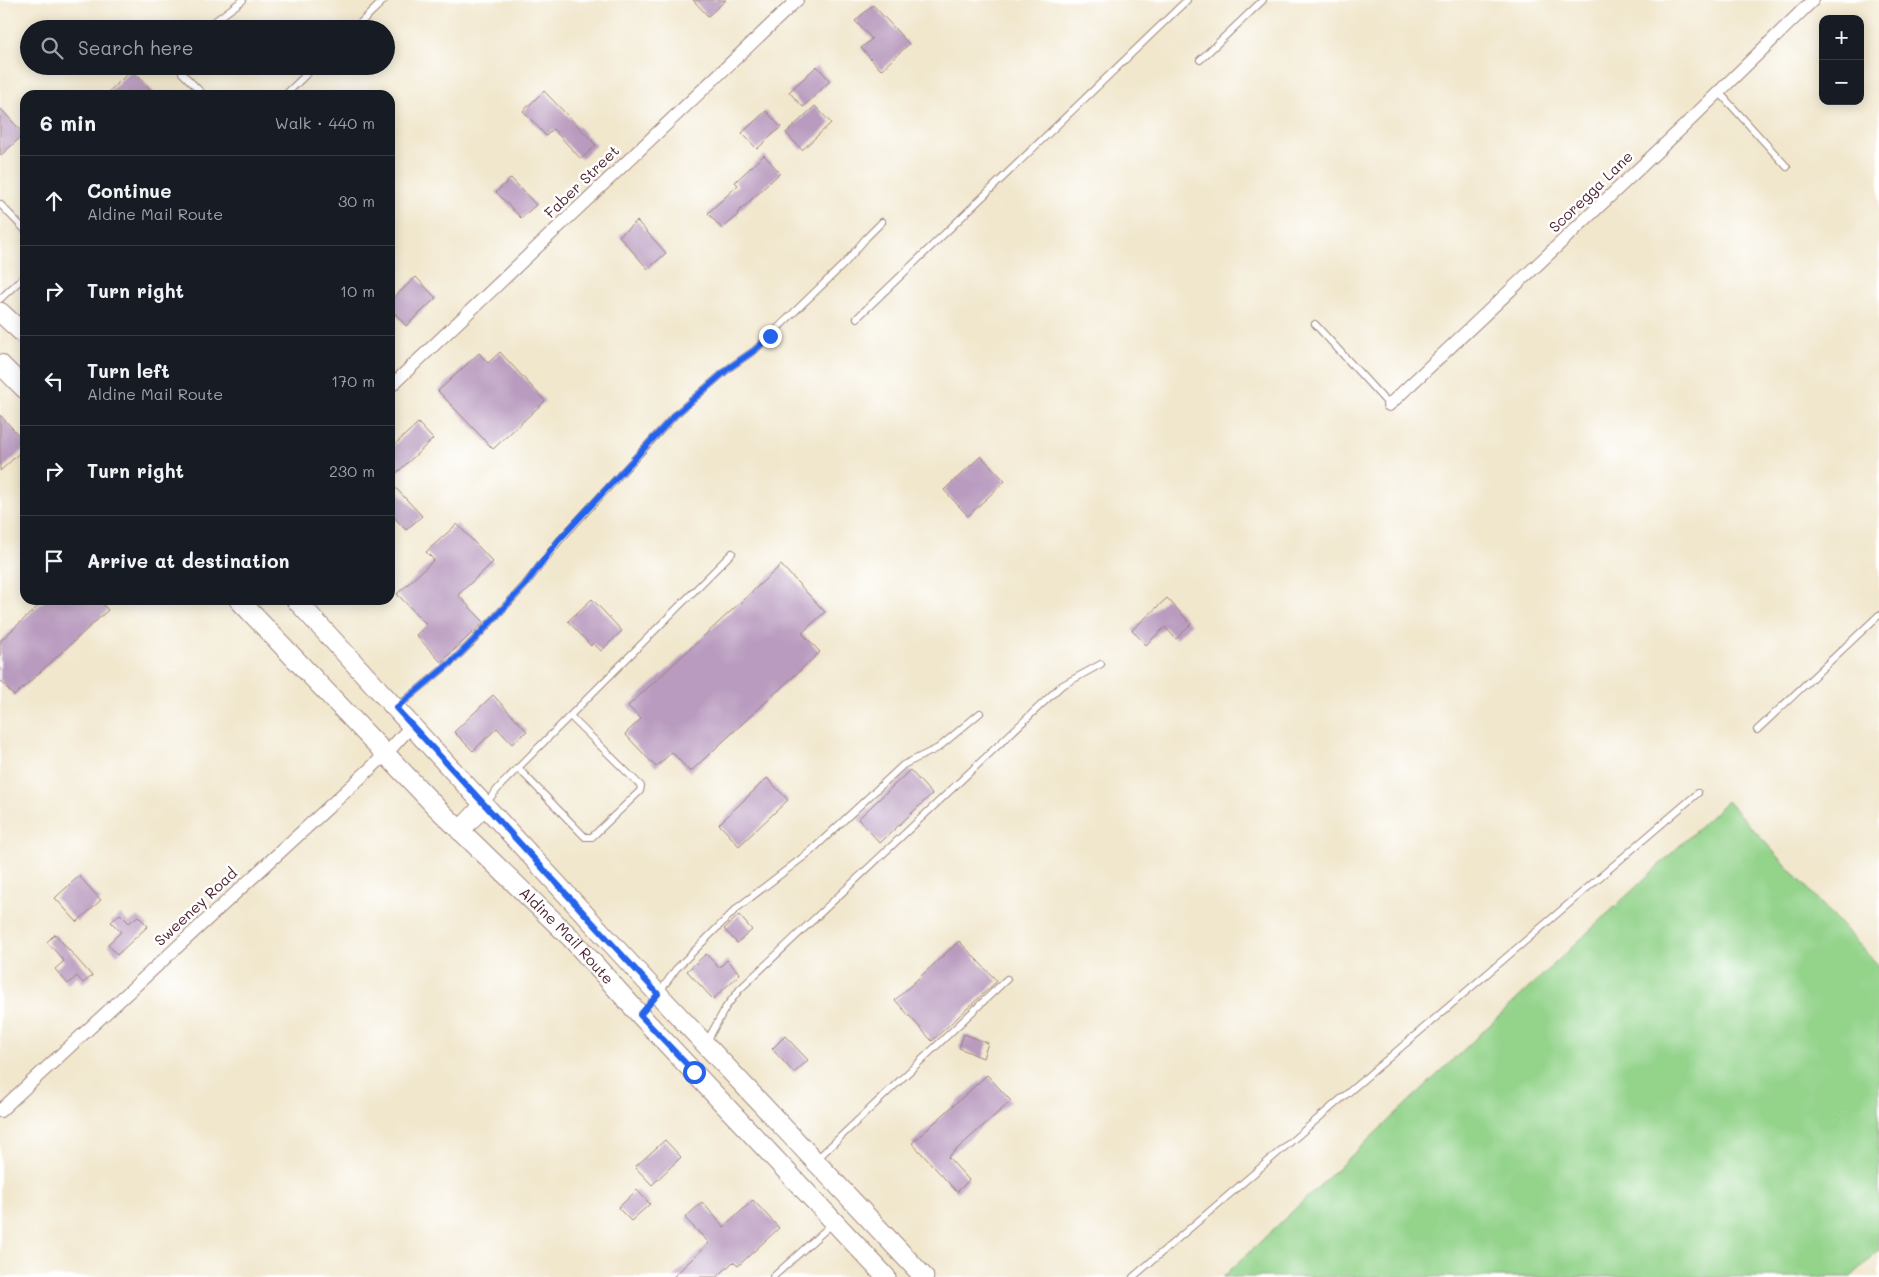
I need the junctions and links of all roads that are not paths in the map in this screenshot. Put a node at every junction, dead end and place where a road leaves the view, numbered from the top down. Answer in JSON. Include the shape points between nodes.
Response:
{"nodes":[{"id":1,"x":243,"y":0,"type":"edge"},
{"id":2,"x":384,"y":0,"type":"edge"},
{"id":3,"x":797,"y":0,"type":"edge"},
{"id":4,"x":1187,"y":0,"type":"edge"},
{"id":5,"x":1263,"y":0,"type":"edge"},
{"id":6,"x":1813,"y":0,"type":"edge"},
{"id":7,"x":216,"y":20,"type":"edge"},
{"id":8,"x":363,"y":20,"type":"edge"},
{"id":9,"x":1200,"y":60,"type":"dead end"},
{"id":10,"x":184,"y":75,"type":"edge"},
{"id":11,"x":306,"y":75,"type":"edge"},
{"id":12,"x":199,"y":90,"type":"edge"},
{"id":13,"x":290,"y":90,"type":"edge"},
{"id":14,"x":1719,"y":92,"type":"junction"},
{"id":15,"x":1787,"y":167,"type":"dead end"},
{"id":16,"x":0,"y":204,"type":"edge"},
{"id":17,"x":882,"y":222,"type":"dead end"},
{"id":18,"x":20,"y":225,"type":"edge"},
{"id":19,"x":20,"y":281,"type":"edge"},
{"id":20,"x":0,"y":299,"type":"edge"},
{"id":21,"x":0,"y":312,"type":"edge"},
{"id":22,"x":857,"y":318,"type":"dead end"},
{"id":23,"x":1315,"y":324,"type":"dead end"},
{"id":24,"x":20,"y":330,"type":"edge"},
{"id":25,"x":0,"y":364,"type":"edge"},
{"id":26,"x":20,"y":382,"type":"edge"},
{"id":27,"x":395,"y":382,"type":"edge"},
{"id":28,"x":1389,"y":405,"type":"joint"},
{"id":29,"x":732,"y":553,"type":"dead end"},
{"id":30,"x":244,"y":605,"type":"edge"},
{"id":31,"x":301,"y":605,"type":"edge"},
{"id":32,"x":1879,"y":615,"type":"edge"},
{"id":33,"x":1101,"y":664,"type":"dead end"},
{"id":34,"x":396,"y":708,"type":"junction"},
{"id":35,"x":980,"y":713,"type":"dead end"},
{"id":36,"x":570,"y":716,"type":"junction"},
{"id":37,"x":412,"y":725,"type":"junction"},
{"id":38,"x":1757,"y":730,"type":"dead end"},
{"id":39,"x":386,"y":754,"type":"junction"},
{"id":40,"x":518,"y":768,"type":"junction"},
{"id":41,"x":1698,"y":793,"type":"dead end"},
{"id":42,"x":484,"y":805,"type":"junction"},
{"id":43,"x":460,"y":831,"type":"junction"},
{"id":44,"x":1007,"y":979,"type":"dead end"},
{"id":45,"x":658,"y":994,"type":"junction"},
{"id":46,"x":640,"y":1015,"type":"junction"},
{"id":47,"x":706,"y":1044,"type":"junction"},
{"id":48,"x":0,"y":1111,"type":"edge"},
{"id":49,"x":814,"y":1161,"type":"junction"},
{"id":50,"x":853,"y":1201,"type":"junction"},
{"id":51,"x":835,"y":1221,"type":"junction"},
{"id":52,"x":773,"y":1277,"type":"edge"},
{"id":53,"x":886,"y":1277,"type":"edge"},
{"id":54,"x":924,"y":1277,"type":"edge"},
{"id":55,"x":1133,"y":1277,"type":"edge"}],
"edges":[{"from":1,"to":7,"type":"lane"},
{"from":2,"to":8,"type":"lane"},
{"from":3,"to":27,"type":"street","name":"Faber Street"},
{"from":4,"to":22,"type":"lane"},
{"from":5,"to":9,"type":"lane"},
{"from":6,"to":14,"type":"street","name":"Scoregga Lane"},
{"from":10,"to":12,"type":"lane"},
{"from":11,"to":13,"type":"lane"},
{"from":14,"to":15,"type":"lane"},
{"from":14,"to":28,"type":"street","name":"Scoregga Lane"},
{"from":16,"to":18,"type":"lane"},
{"from":17,"to":34,"type":"lane","via":[[755,350],[675,415],[558,541],[524,586],[474,640]]},
{"from":19,"to":20,"type":"lane"},
{"from":21,"to":24,"type":"main road"},
{"from":23,"to":28,"type":"lane"},
{"from":25,"to":26,"type":"main road"},
{"from":29,"to":36,"type":"lane"},
{"from":30,"to":39,"type":"main road","name":"Aldine Mail Route"},
{"from":31,"to":34,"type":"main road","name":"Aldine Mail Route"},
{"from":32,"to":38,"type":"lane"},
{"from":33,"to":47,"type":"lane","via":[[1061,686],[740,989]]},
{"from":34,"to":37,"type":"main road","name":"Aldine Mail Route"},
{"from":35,"to":45,"type":"lane","via":[[938,748],[904,766],[811,851],[737,908],[676,969]]},
{"from":36,"to":40,"type":"lane"},
{"from":36,"to":40,"type":"lane","via":[[641,786],[640,792],[592,837],[585,837]]},
{"from":37,"to":39,"type":"street","name":"Sweeney Road"},
{"from":37,"to":42,"type":"main road","name":"Aldine Mail Route"},
{"from":39,"to":43,"type":"main road","name":"Aldine Mail Route"},
{"from":39,"to":48,"type":"street","name":"Sweeney Road"},
{"from":40,"to":42,"type":"lane"},
{"from":41,"to":55,"type":"lane"},
{"from":42,"to":43,"type":"main road"},
{"from":42,"to":45,"type":"main road","name":"Aldine Mail Route"},
{"from":43,"to":46,"type":"main road","name":"Aldine Mail Route","via":[[570,937]]},
{"from":44,"to":49,"type":"lane"},
{"from":45,"to":46,"type":"main road"},
{"from":45,"to":47,"type":"main road","name":"Aldine Mail Route"},
{"from":46,"to":51,"type":"main road","name":"Aldine Mail Route"},
{"from":47,"to":49,"type":"main road","name":"Aldine Mail Route"},
{"from":49,"to":50,"type":"main road","name":"Aldine Mail Route"},
{"from":50,"to":51,"type":"main road"},
{"from":50,"to":54,"type":"main road","name":"Aldine Mail Route"},
{"from":51,"to":52,"type":"lane"},
{"from":51,"to":53,"type":"main road","name":"Aldine Mail Route"}]}
